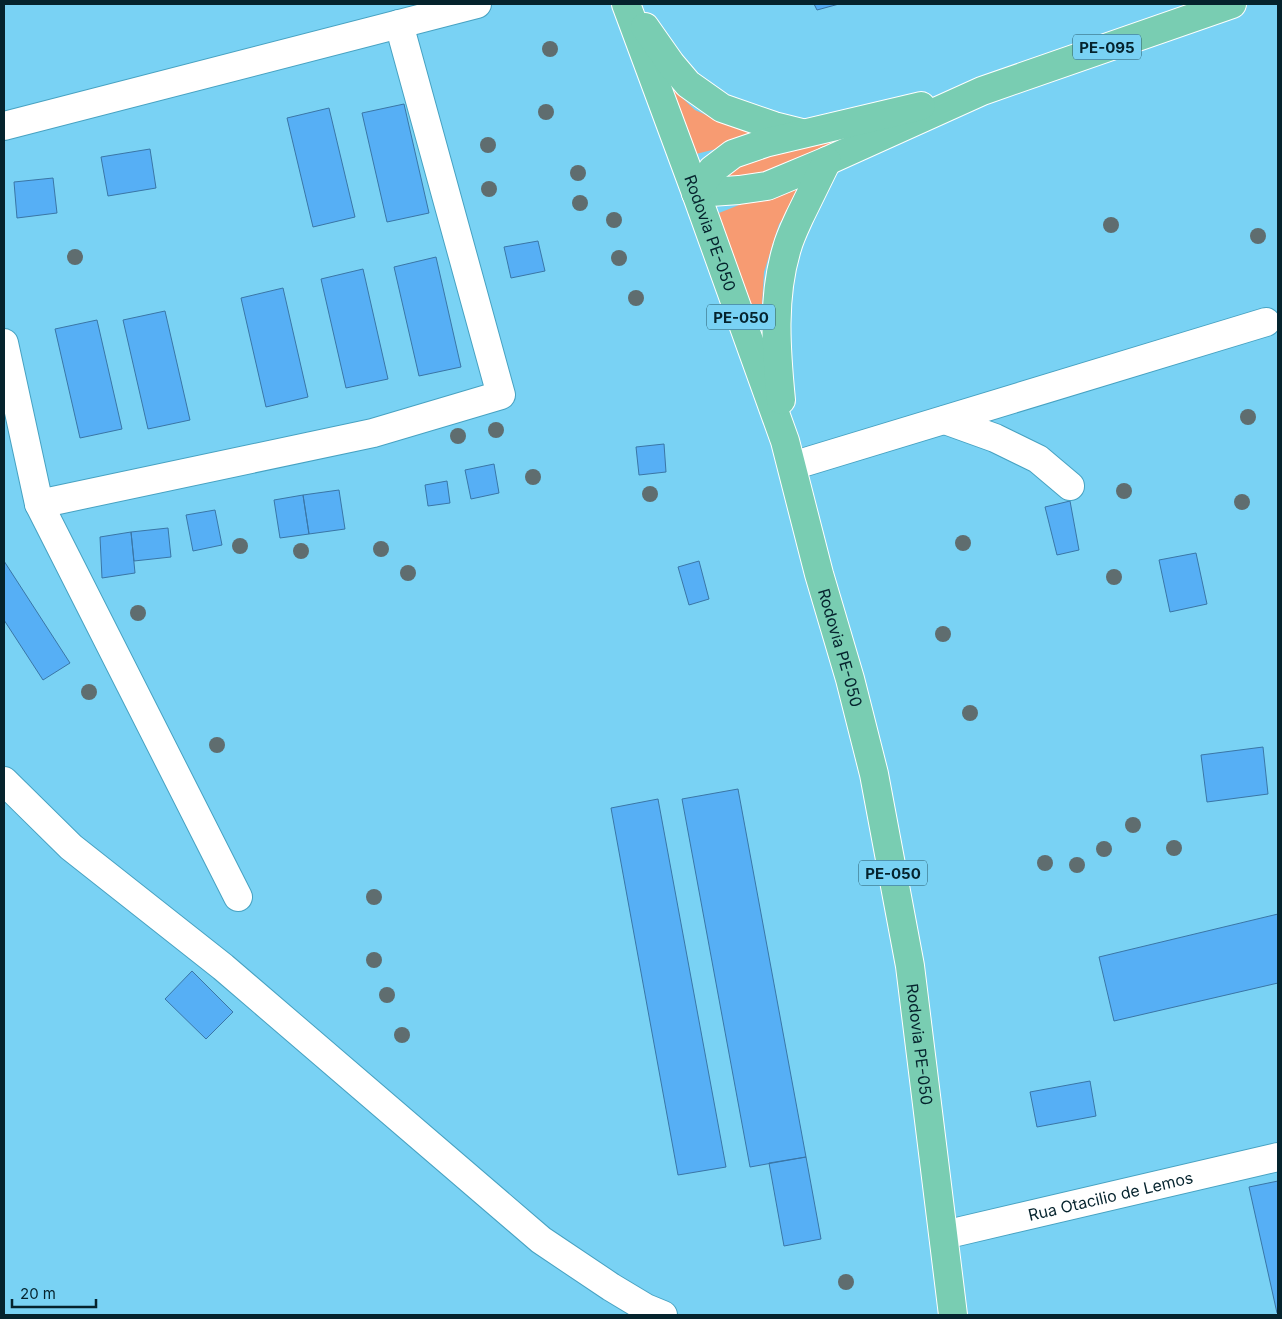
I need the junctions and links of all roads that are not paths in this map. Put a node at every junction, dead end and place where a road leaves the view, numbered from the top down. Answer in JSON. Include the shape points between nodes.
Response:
{"nodes":[{"id":1,"x":477,"y":4,"type":"edge"},
{"id":2,"x":627,"y":4,"type":"edge"},
{"id":3,"x":1232,"y":4,"type":"edge"},
{"id":4,"x":399,"y":24,"type":"junction"},
{"id":5,"x":982,"y":91,"type":"junction"},
{"id":6,"x":4,"y":126,"type":"edge"},
{"id":7,"x":803,"y":134,"type":"junction"},
{"id":8,"x":827,"y":161,"type":"junction"},
{"id":9,"x":696,"y":193,"type":"junction"},
{"id":10,"x":1266,"y":322,"type":"dead end"},
{"id":11,"x":4,"y":343,"type":"edge"},
{"id":12,"x":944,"y":420,"type":"junction"},
{"id":13,"x":788,"y":454,"type":"junction"},
{"id":14,"x":1070,"y":486,"type":"dead end"},
{"id":15,"x":39,"y":504,"type":"junction"},
{"id":16,"x":5,"y":784,"type":"edge"},
{"id":17,"x":238,"y":897,"type":"dead end"},
{"id":18,"x":1278,"y":1157,"type":"edge"},
{"id":19,"x":944,"y":1235,"type":"junction"},
{"id":20,"x":663,"y":1315,"type":"edge"},
{"id":21,"x":954,"y":1315,"type":"edge"}],
"edges":[{"from":1,"to":4,"type":"street"},
{"from":2,"to":7,"type":"main road","via":[[688,84],[722,108]]},
{"from":2,"to":9,"type":"main road","name":"Rodovia PE-050","number":"PE-050"},
{"from":3,"to":5,"type":"main road","number":"PE-095"},
{"from":4,"to":6,"type":"street"},
{"from":4,"to":15,"type":"street","via":[[501,395],[373,434]]},
{"from":5,"to":7,"type":"main road"},
{"from":5,"to":8,"type":"main road","number":"PE-095"},
{"from":7,"to":9,"type":"main road","via":[[732,154],[712,170]]},
{"from":8,"to":9,"type":"main road","via":[[767,186]]},
{"from":8,"to":13,"type":"main road","via":[[792,234],[779,286],[777,356]]},
{"from":9,"to":13,"type":"main road","name":"Rodovia PE-050","number":"PE-050"},
{"from":10,"to":12,"type":"street"},
{"from":11,"to":15,"type":"street"},
{"from":12,"to":13,"type":"street"},
{"from":12,"to":14,"type":"street","via":[[995,438],[1038,459]]},
{"from":13,"to":19,"type":"main road","name":"Rodovia PE-050","number":"PE-050","via":[[874,774],[910,966]]},
{"from":15,"to":17,"type":"street"},
{"from":16,"to":20,"type":"street","via":[[72,847],[223,967],[541,1240],[611,1287]]},
{"from":18,"to":19,"type":"street","name":"Rua Otacilio de Lemos"},
{"from":19,"to":21,"type":"main road","name":"Rodovia PE-050","number":"PE-050"}]}
